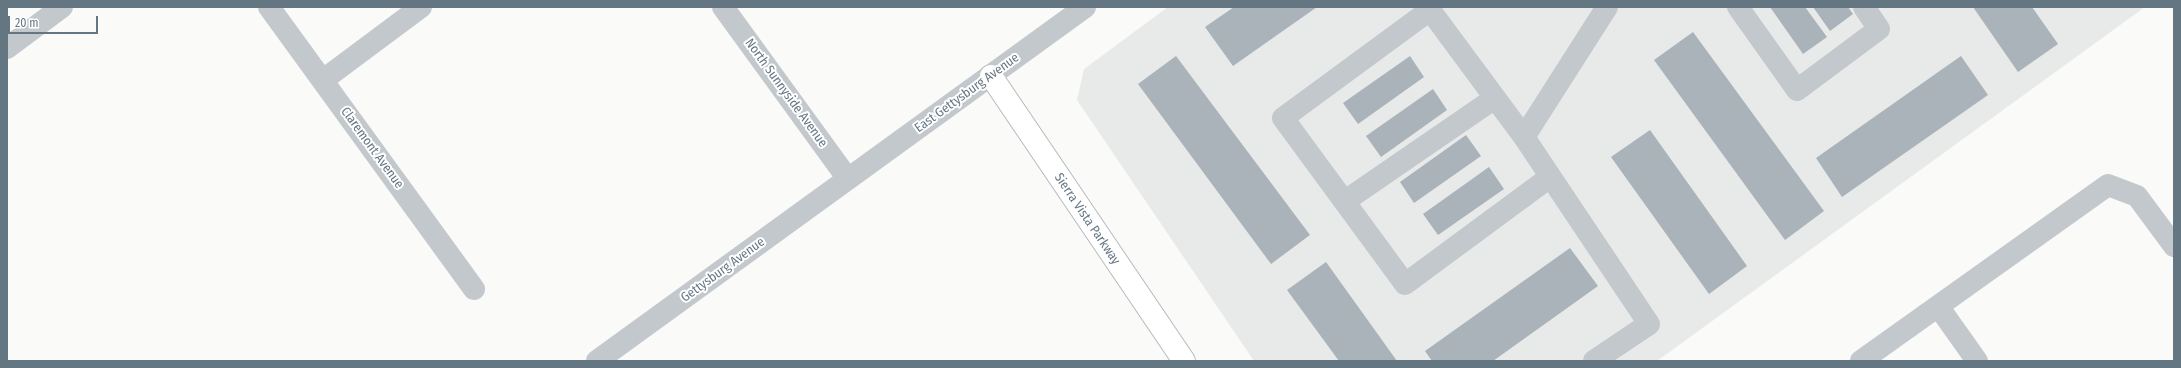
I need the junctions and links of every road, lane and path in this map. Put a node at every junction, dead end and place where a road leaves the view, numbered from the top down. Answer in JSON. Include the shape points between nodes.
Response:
{"nodes":[{"id":1,"x":62,"y":7,"type":"edge"},
{"id":2,"x":269,"y":7,"type":"edge"},
{"id":3,"x":421,"y":7,"type":"edge"},
{"id":4,"x":723,"y":7,"type":"edge"},
{"id":5,"x":1085,"y":7,"type":"edge"},
{"id":6,"x":1607,"y":7,"type":"edge"},
{"id":7,"x":1738,"y":7,"type":"edge"},
{"id":8,"x":1864,"y":7,"type":"edge"},
{"id":9,"x":7,"y":48,"type":"edge"},
{"id":10,"x":991,"y":76,"type":"junction"},
{"id":11,"x":323,"y":80,"type":"junction"},
{"id":12,"x":1494,"y":98,"type":"junction"},
{"id":13,"x":1524,"y":137,"type":"junction"},
{"id":14,"x":1550,"y":177,"type":"junction"},
{"id":15,"x":848,"y":179,"type":"junction"},
{"id":16,"x":1345,"y":201,"type":"junction"},
{"id":17,"x":2174,"y":246,"type":"edge"},
{"id":18,"x":474,"y":289,"type":"dead end"},
{"id":19,"x":1938,"y":306,"type":"junction"},
{"id":20,"x":597,"y":361,"type":"edge"},
{"id":21,"x":1184,"y":361,"type":"edge"},
{"id":22,"x":1594,"y":361,"type":"edge"},
{"id":23,"x":1861,"y":361,"type":"edge"},
{"id":24,"x":1977,"y":361,"type":"edge"}],
"edges":[{"from":1,"to":9,"type":"street"},
{"from":2,"to":11,"type":"street","name":"Claremont Avenue"},
{"from":3,"to":11,"type":"street"},
{"from":4,"to":15,"type":"street","name":"North Sunnyside Avenue"},
{"from":5,"to":10,"type":"street","name":"East Gettysburg Avenue"},
{"from":6,"to":13,"type":"street"},
{"from":7,"to":8,"type":"street","via":[[1797,90],[1879,29]]},
{"from":10,"to":15,"type":"street","name":"East Gettysburg Avenue"},
{"from":10,"to":21,"type":"main road","name":"Sierra Vista Parkway"},
{"from":11,"to":18,"type":"street","name":"Claremont Avenue"},
{"from":12,"to":13,"type":"street"},
{"from":12,"to":16,"type":"street"},
{"from":12,"to":16,"type":"street","via":[[1430,10],[1283,118]]},
{"from":13,"to":14,"type":"street"},
{"from":14,"to":16,"type":"street","via":[[1405,284]]},
{"from":14,"to":22,"type":"street","via":[[1649,324]]},
{"from":15,"to":20,"type":"street","name":"Gettysburg Avenue"},
{"from":17,"to":19,"type":"street","via":[[2137,196],[2108,185]]},
{"from":19,"to":23,"type":"street"},
{"from":19,"to":24,"type":"street"}]}
